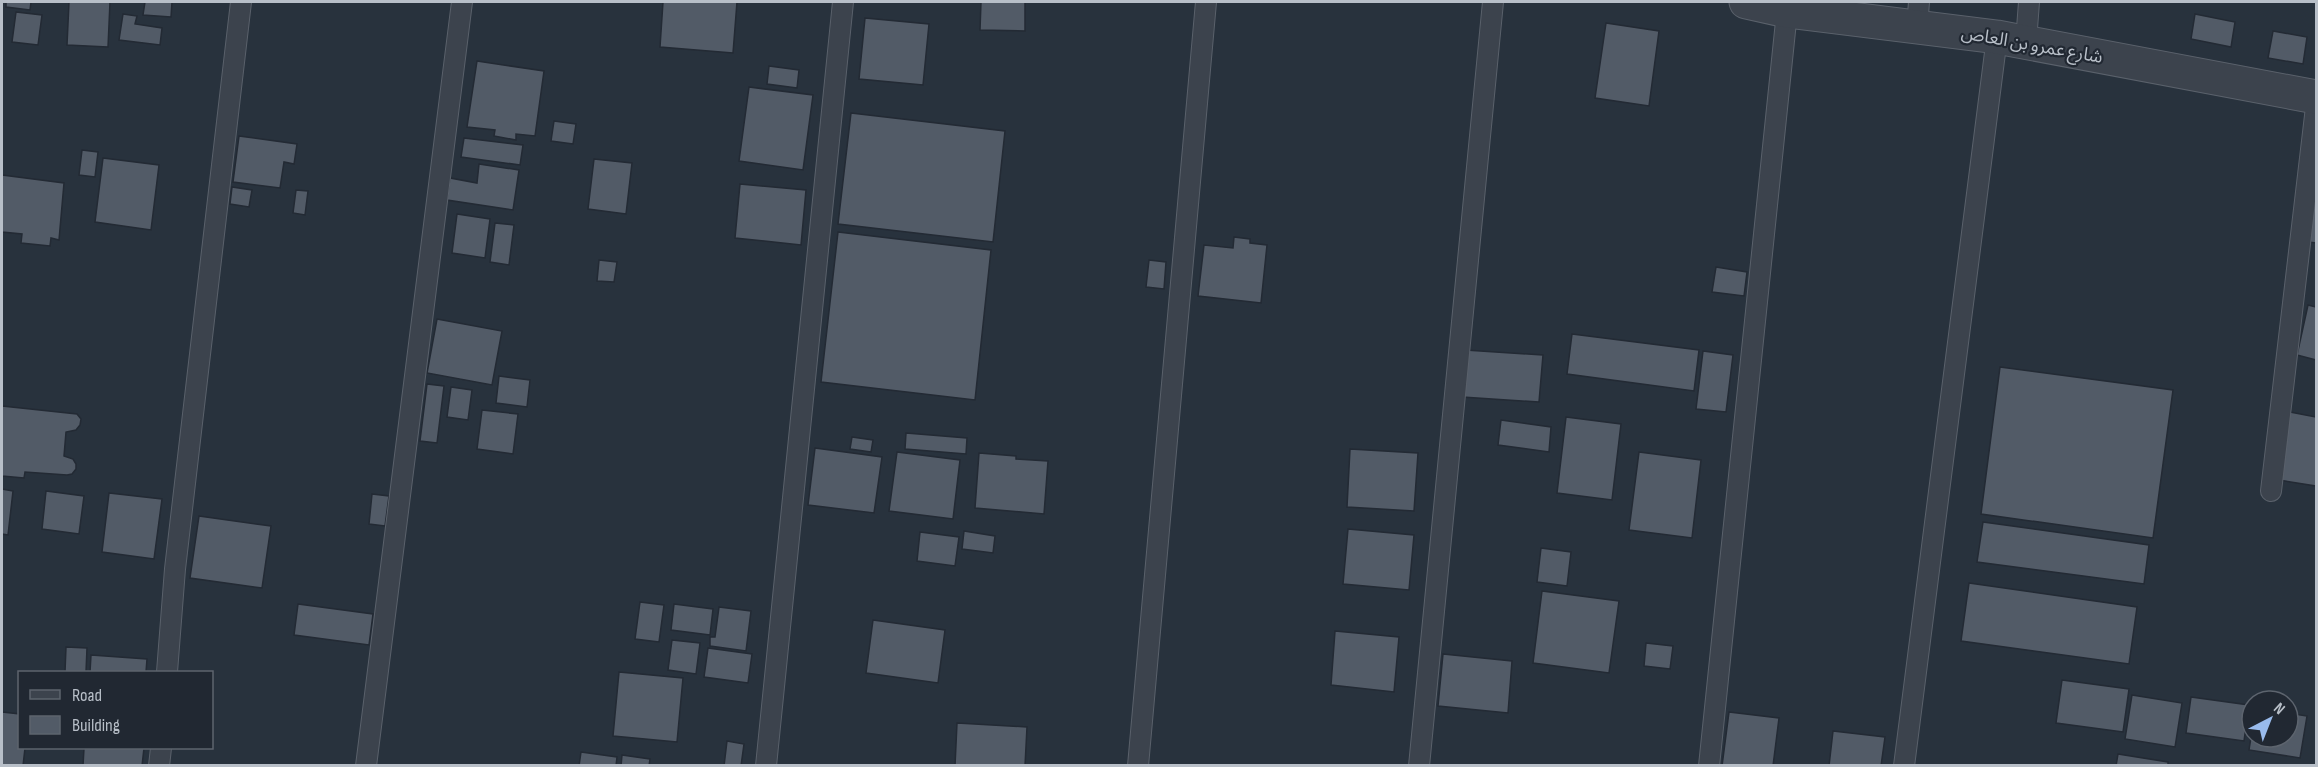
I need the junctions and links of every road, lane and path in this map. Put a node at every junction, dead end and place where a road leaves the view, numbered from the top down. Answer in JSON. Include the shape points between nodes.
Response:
{"nodes":[{"id":1,"x":241,"y":2,"type":"edge"},
{"id":2,"x":462,"y":2,"type":"edge"},
{"id":3,"x":843,"y":2,"type":"edge"},
{"id":4,"x":1206,"y":2,"type":"edge"},
{"id":5,"x":1493,"y":2,"type":"edge"},
{"id":6,"x":1746,"y":2,"type":"edge"},
{"id":7,"x":2029,"y":2,"type":"edge"},
{"id":8,"x":1787,"y":6,"type":"edge"},
{"id":9,"x":1918,"y":14,"type":"edge"},
{"id":10,"x":2011,"y":39,"type":"junction"},
{"id":11,"x":2316,"y":97,"type":"edge"},
{"id":12,"x":2316,"y":107,"type":"edge"},
{"id":13,"x":2271,"y":491,"type":"dead end"},
{"id":14,"x":167,"y":671,"type":"edge"},
{"id":15,"x":161,"y":749,"type":"edge"},
{"id":16,"x":159,"y":765,"type":"edge"},
{"id":17,"x":366,"y":765,"type":"edge"},
{"id":18,"x":766,"y":765,"type":"edge"},
{"id":19,"x":1138,"y":765,"type":"edge"},
{"id":20,"x":1419,"y":765,"type":"edge"},
{"id":21,"x":1709,"y":765,"type":"edge"},
{"id":22,"x":1904,"y":765,"type":"edge"}],
"edges":[{"from":1,"to":14,"type":"lane"},
{"from":2,"to":17,"type":"lane"},
{"from":3,"to":18,"type":"lane"},
{"from":4,"to":19,"type":"lane"},
{"from":5,"to":20,"type":"lane"},
{"from":6,"to":8,"type":"street","name":"شارع عمرو بن العاص"},
{"from":7,"to":10,"type":"lane"},
{"from":8,"to":9,"type":"street","name":"شارع عمرو بن العاص"},
{"from":8,"to":21,"type":"lane"},
{"from":9,"to":10,"type":"street","name":"شارع عمرو بن العاص"},
{"from":10,"to":11,"type":"street","name":"شارع عمرو بن العاص"},
{"from":10,"to":22,"type":"lane"},
{"from":12,"to":13,"type":"lane"},
{"from":15,"to":16,"type":"lane"}]}
